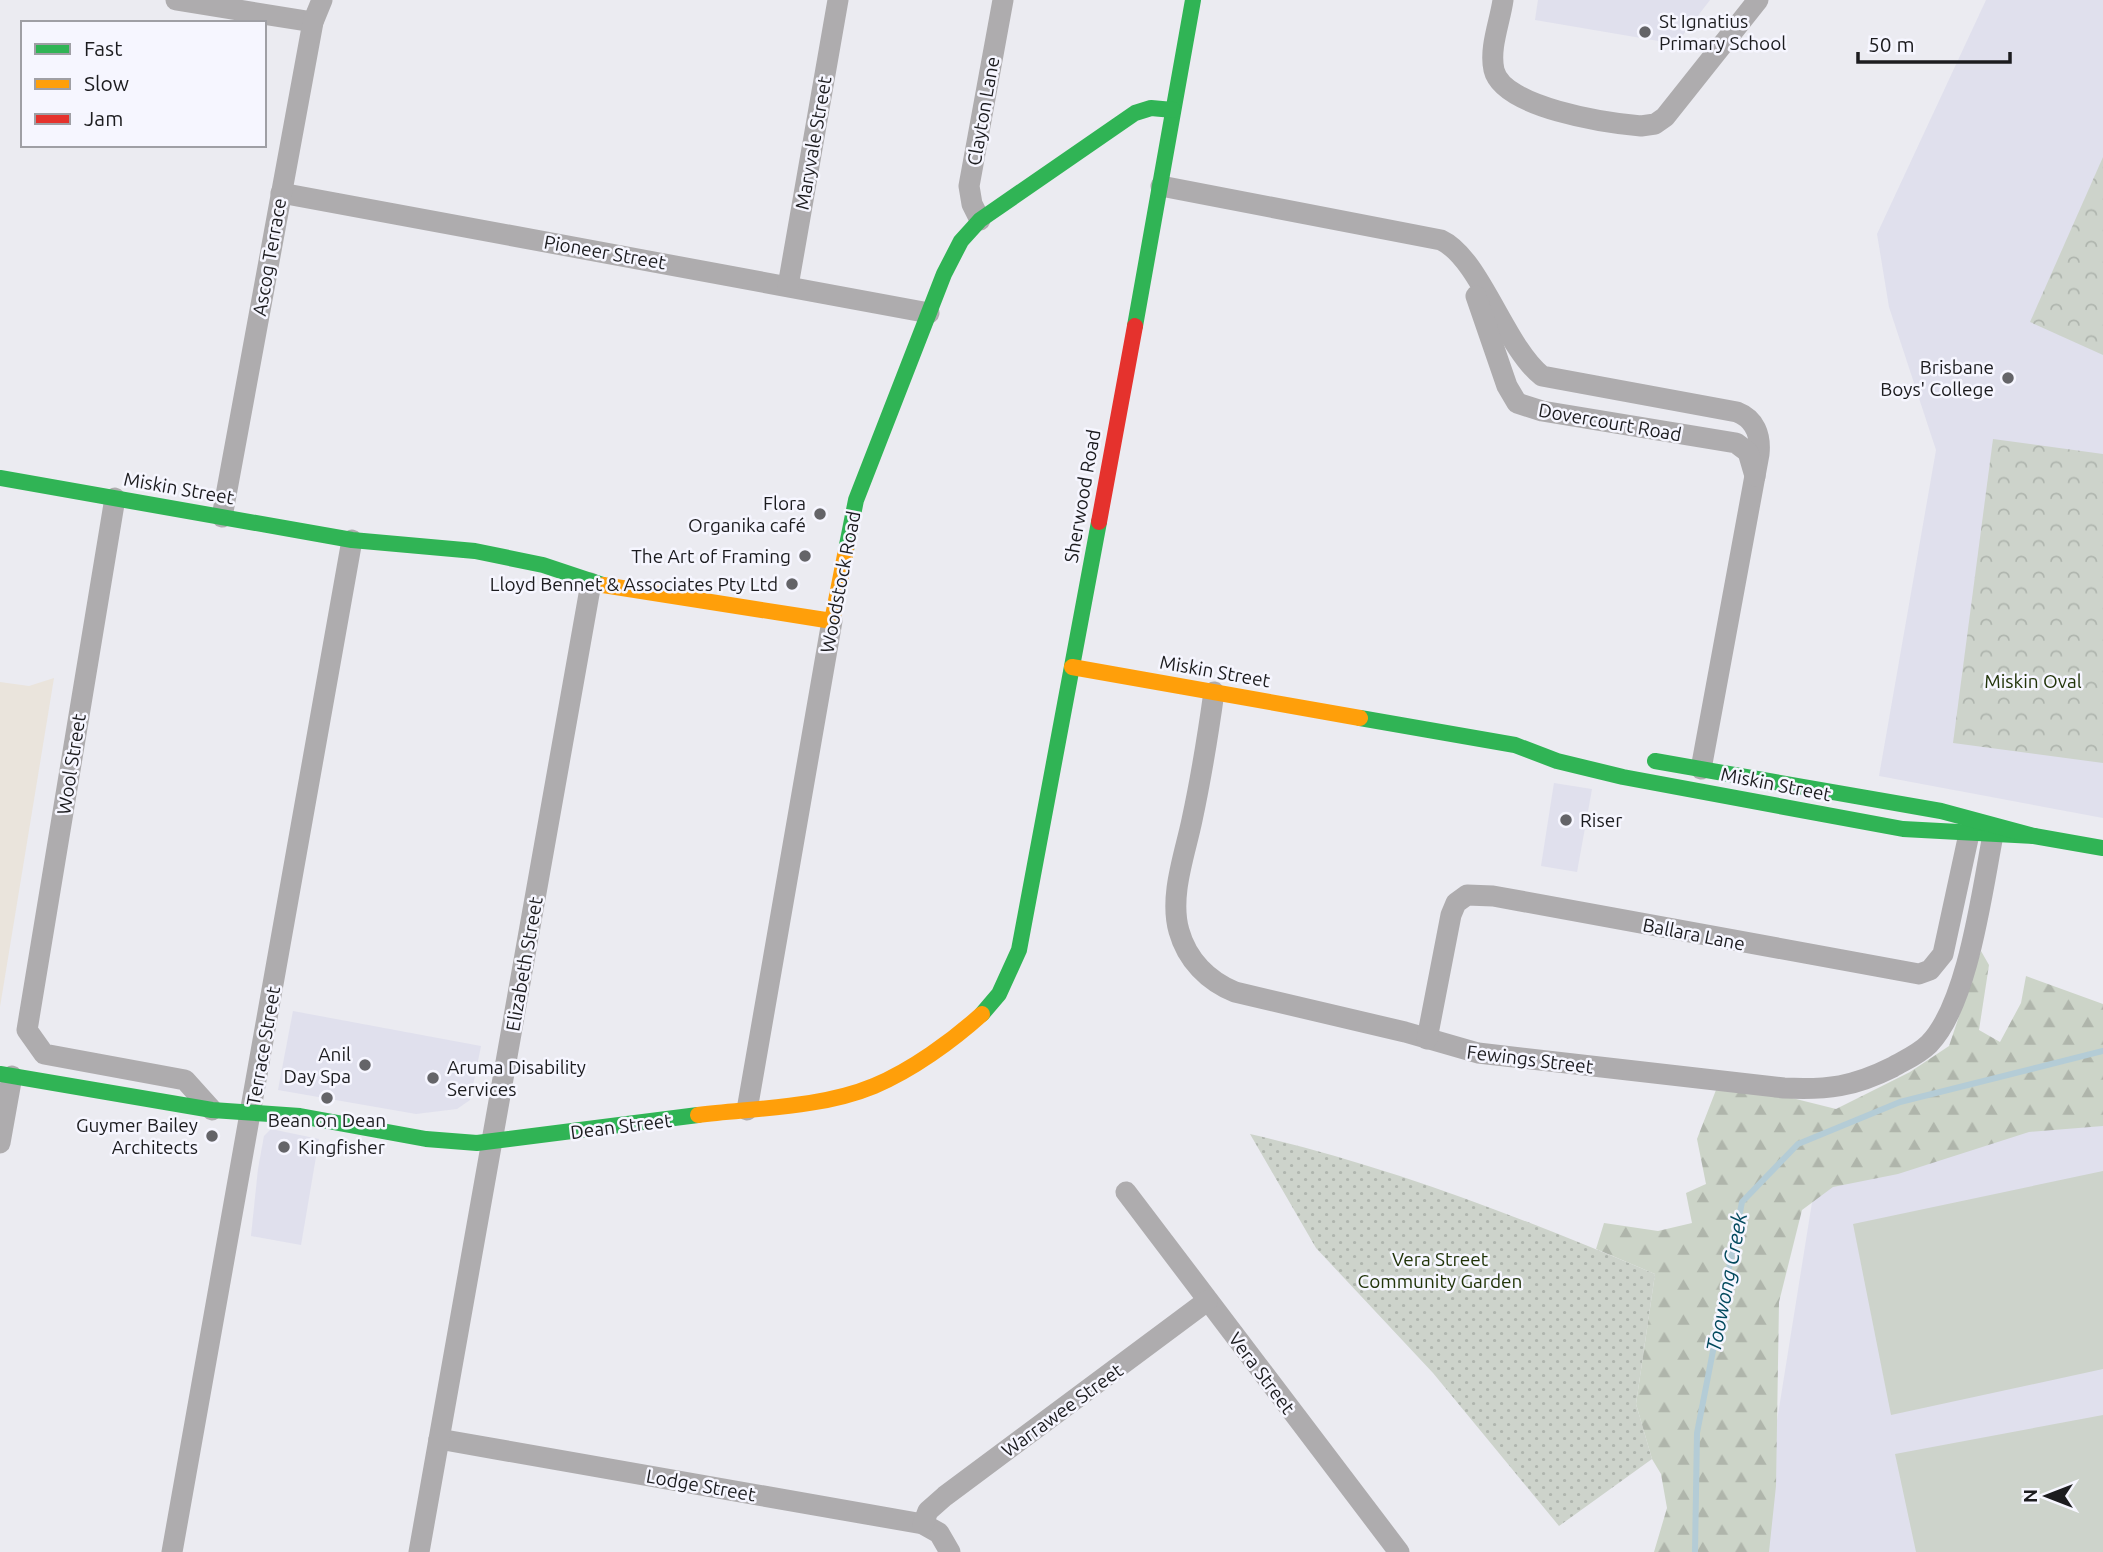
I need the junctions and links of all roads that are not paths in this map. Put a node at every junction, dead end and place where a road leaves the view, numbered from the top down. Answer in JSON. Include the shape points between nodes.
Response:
{"nodes":[{"id":1,"x":176,"y":0,"type":"edge"},
{"id":2,"x":322,"y":0,"type":"edge"},
{"id":3,"x":838,"y":0,"type":"edge"},
{"id":4,"x":1003,"y":0,"type":"edge"},
{"id":5,"x":1192,"y":0,"type":"edge"},
{"id":6,"x":1503,"y":0,"type":"edge"},
{"id":7,"x":1758,"y":0,"type":"edge"},
{"id":8,"x":313,"y":22,"type":"junction"},
{"id":9,"x":1173,"y":110,"type":"junction"},
{"id":10,"x":1161,"y":186,"type":"junction"},
{"id":11,"x":281,"y":193,"type":"junction"},
{"id":12,"x":980,"y":220,"type":"junction"},
{"id":13,"x":1462,"y":256,"type":"junction"},
{"id":14,"x":788,"y":286,"type":"junction"},
{"id":15,"x":929,"y":313,"type":"junction"},
{"id":16,"x":0,"y":478,"type":"edge"},
{"id":17,"x":1755,"y":478,"type":"junction"},
{"id":18,"x":115,"y":498,"type":"junction"},
{"id":19,"x":222,"y":517,"type":"junction"},
{"id":20,"x":352,"y":540,"type":"junction"},
{"id":21,"x":450,"y":566,"type":"dead end"},
{"id":22,"x":541,"y":582,"type":"dead end"},
{"id":23,"x":591,"y":583,"type":"junction"},
{"id":24,"x":832,"y":621,"type":"junction"},
{"id":25,"x":1072,"y":667,"type":"junction"},
{"id":26,"x":1214,"y":692,"type":"junction"},
{"id":27,"x":1559,"y":745,"type":"dead end"},
{"id":28,"x":1516,"y":746,"type":"junction"},
{"id":29,"x":1636,"y":758,"type":"dead end"},
{"id":30,"x":1701,"y":769,"type":"junction"},
{"id":31,"x":1969,"y":834,"type":"junction"},
{"id":32,"x":1993,"y":835,"type":"junction"},
{"id":33,"x":2034,"y":836,"type":"junction"},
{"id":34,"x":2103,"y":848,"type":"edge"},
{"id":35,"x":1000,"y":996,"type":"joint"},
{"id":36,"x":1427,"y":1039,"type":"junction"},
{"id":37,"x":6,"y":1075,"type":"edge"},
{"id":38,"x":212,"y":1110,"type":"junction"},
{"id":39,"x":747,"y":1110,"type":"junction"},
{"id":40,"x":251,"y":1113,"type":"junction"},
{"id":41,"x":493,"y":1141,"type":"junction"},
{"id":42,"x":0,"y":1143,"type":"edge"},
{"id":43,"x":1126,"y":1192,"type":"dead end"},
{"id":44,"x":1207,"y":1301,"type":"junction"},
{"id":45,"x":439,"y":1439,"type":"junction"},
{"id":46,"x":923,"y":1524,"type":"junction"},
{"id":47,"x":172,"y":1552,"type":"edge"},
{"id":48,"x":419,"y":1552,"type":"edge"},
{"id":49,"x":950,"y":1552,"type":"edge"},
{"id":50,"x":1399,"y":1552,"type":"edge"}],
"edges":[{"from":1,"to":8,"type":"street"},
{"from":2,"to":8,"type":"street","name":"Ascog Terrace"},
{"from":3,"to":14,"type":"street","name":"Maryvale Street"},
{"from":4,"to":12,"type":"street","name":"Clayton Lane","via":[[969,186]]},
{"from":5,"to":9,"type":"street","name":"Sherwood Road"},
{"from":6,"to":7,"type":"street","via":[[1494,70],[1510,92],[1550,108],[1646,126],[1665,117]]},
{"from":8,"to":11,"type":"street","name":"Ascog Terrace"},
{"from":9,"to":10,"type":"street","name":"Sherwood Road"},
{"from":9,"to":12,"type":"street","name":"Woodstock Road","via":[[1140,110]]},
{"from":10,"to":13,"type":"street","name":"Dovercourt Road","via":[[1429,236],[1452,245]]},
{"from":10,"to":25,"type":"street","name":"Sherwood Road"},
{"from":11,"to":14,"type":"street","name":"Pioneer Street"},
{"from":11,"to":19,"type":"street","name":"Ascog Terrace"},
{"from":12,"to":15,"type":"street","name":"Woodstock Road","via":[[956,248]]},
{"from":13,"to":17,"type":"street","name":"Dovercourt Road","via":[[1540,375],[1741,413],[1756,427],[1760,439]]},
{"from":13,"to":17,"type":"street","name":"Dovercourt Road","via":[[1517,403],[1736,443],[1749,455]]},
{"from":14,"to":15,"type":"street","name":"Pioneer Street"},
{"from":15,"to":24,"type":"street","name":"Woodstock Road","via":[[856,500]]},
{"from":16,"to":18,"type":"street","name":"Miskin Street"},
{"from":17,"to":30,"type":"street","name":"Dovercourt Road"},
{"from":18,"to":19,"type":"street","name":"Miskin Street"},
{"from":18,"to":38,"type":"street","name":"Wool Street","via":[[27,1030],[44,1054],[185,1080]]},
{"from":19,"to":20,"type":"street","name":"Miskin Street"},
{"from":20,"to":21,"type":"street","name":"Miskin Street","via":[[373,550]]},
{"from":20,"to":23,"type":"street","name":"Miskin Street","via":[[375,539],[500,557],[569,571]]},
{"from":20,"to":40,"type":"street","name":"Terrace Street"},
{"from":22,"to":23,"type":"street","name":"Miskin Street"},
{"from":23,"to":24,"type":"street","name":"Miskin Street"},
{"from":23,"to":41,"type":"street","name":"Elizabeth Street"},
{"from":24,"to":39,"type":"street","name":"Woodstock Road"},
{"from":25,"to":26,"type":"street","name":"Miskin Street"},
{"from":25,"to":35,"type":"street","name":"Sherwood Road","via":[[1019,950]]},
{"from":26,"to":28,"type":"street","name":"Miskin Street"},
{"from":26,"to":36,"type":"street","name":"Fewings Street","via":[[1178,885],[1178,930],[1188,954],[1204,974],[1235,992]]},
{"from":27,"to":28,"type":"street","name":"Miskin Street"},
{"from":28,"to":31,"type":"street","name":"Miskin Street","via":[[1623,777],[1903,829]]},
{"from":29,"to":30,"type":"street","name":"Miskin Street"},
{"from":30,"to":33,"type":"street","name":"Miskin Street","via":[[1941,811]]},
{"from":31,"to":32,"type":"street","name":"Miskin Street"},
{"from":31,"to":36,"type":"street","name":"Ballara Lane","via":[[1943,954],[1930,970],[1919,974],[1467,895],[1456,903],[1451,915]]},
{"from":32,"to":33,"type":"street","name":"Miskin Street"},
{"from":32,"to":36,"type":"street","name":"Fewings Street","via":[[1964,970],[1948,1015],[1928,1045],[1848,1086],[1784,1088],[1486,1054]]},
{"from":33,"to":34,"type":"street","name":"Miskin Street"},
{"from":35,"to":39,"type":"street","name":"Dean Street","via":[[971,1025],[874,1086],[831,1098]]},
{"from":37,"to":38,"type":"street","name":"Dean Street"},
{"from":37,"to":42,"type":"street"},
{"from":38,"to":40,"type":"street","name":"Dean Street"},
{"from":39,"to":41,"type":"street","name":"Dean Street"},
{"from":40,"to":41,"type":"street","name":"Dean Street","via":[[300,1116],[443,1142]]},
{"from":40,"to":47,"type":"street","name":"Terrace Street"},
{"from":41,"to":45,"type":"street","name":"Elizabeth Street"},
{"from":43,"to":44,"type":"street","name":"Vera Street"},
{"from":44,"to":46,"type":"street","name":"Warrawee Street","via":[[945,1496],[928,1511]]},
{"from":44,"to":50,"type":"street","name":"Vera Street"},
{"from":45,"to":46,"type":"street","name":"Lodge Street"},
{"from":45,"to":48,"type":"street","name":"Elizabeth Street"},
{"from":46,"to":49,"type":"street","via":[[939,1533]]}]}
